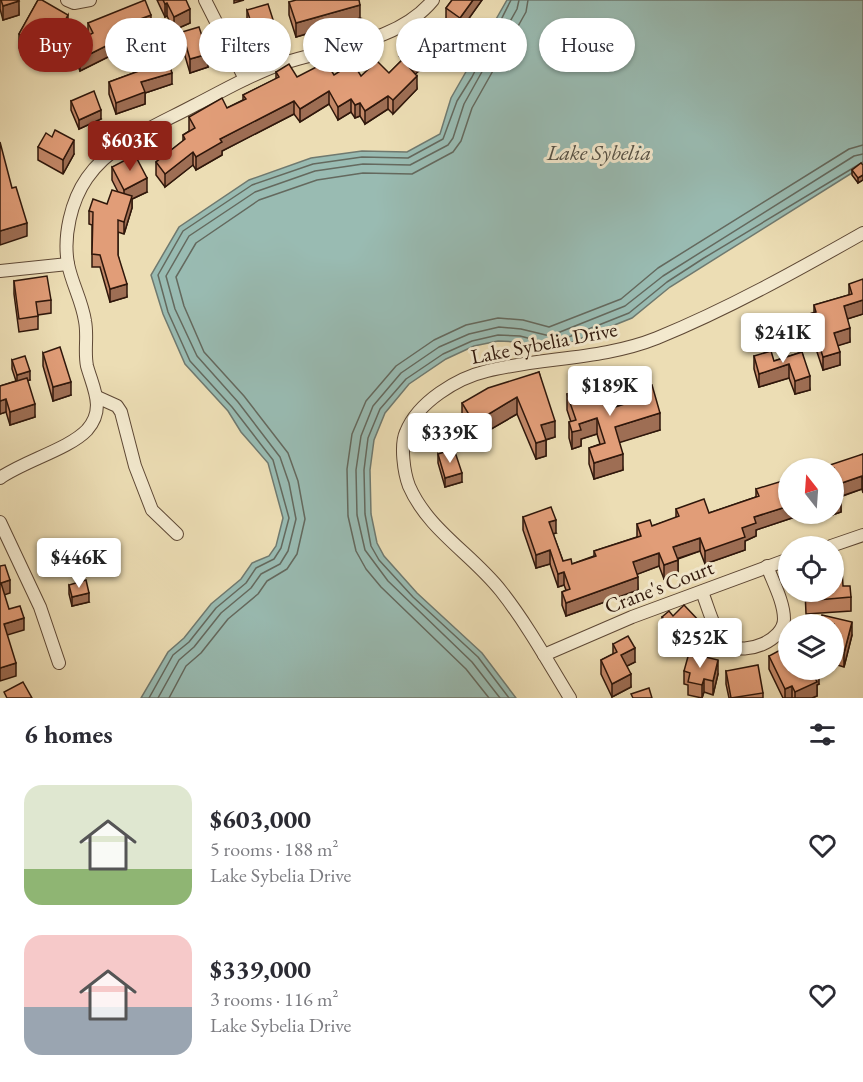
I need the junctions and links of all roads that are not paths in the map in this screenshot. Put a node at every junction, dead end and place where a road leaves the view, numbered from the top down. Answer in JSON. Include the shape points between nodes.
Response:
{"nodes":[{"id":1,"x":67,"y":0,"type":"edge"},
{"id":2,"x":90,"y":0,"type":"edge"},
{"id":3,"x":205,"y":0,"type":"edge"},
{"id":4,"x":434,"y":0,"type":"edge"},
{"id":5,"x":244,"y":79,"type":"junction"},
{"id":6,"x":863,"y":233,"type":"edge"},
{"id":7,"x":68,"y":264,"type":"junction"},
{"id":8,"x":0,"y":271,"type":"edge"},
{"id":9,"x":97,"y":397,"type":"junction"},
{"id":10,"x":0,"y":478,"type":"edge"},
{"id":11,"x":0,"y":522,"type":"edge"},
{"id":12,"x":177,"y":534,"type":"dead end"},
{"id":13,"x":863,"y":535,"type":"edge"},
{"id":14,"x":844,"y":542,"type":"edge"},
{"id":15,"x":778,"y":563,"type":"edge"},
{"id":16,"x":767,"y":566,"type":"junction"},
{"id":17,"x":702,"y":592,"type":"junction"},
{"id":18,"x":544,"y":655,"type":"junction"},
{"id":19,"x":59,"y":663,"type":"dead end"},
{"id":20,"x":570,"y":698,"type":"edge"}],
"edges":[{"from":1,"to":2,"type":"street"},
{"from":3,"to":5,"type":"street"},
{"from":4,"to":5,"type":"street","via":[[408,22],[385,34],[279,64]]},
{"from":5,"to":7,"type":"street","via":[[130,140],[105,158],[87,177],[73,202]]},
{"from":6,"to":18,"type":"street","name":"Lake Sybelia Drive","via":[[785,277],[655,339],[609,353],[488,371],[464,379],[425,405],[405,432],[408,483],[422,511],[500,590]]},
{"from":7,"to":8,"type":"street"},
{"from":7,"to":9,"type":"street","via":[[83,309],[87,366]]},
{"from":9,"to":10,"type":"street","via":[[87,430]]},
{"from":9,"to":12,"type":"street","via":[[121,412],[152,510]]},
{"from":11,"to":19,"type":"street","via":[[40,608]]},
{"from":13,"to":14,"type":"street"},
{"from":15,"to":16,"type":"street","name":"Crane's Court"},
{"from":16,"to":17,"type":"street","name":"Crane's Court"},
{"from":16,"to":17,"type":"street","via":[[785,622],[781,632],[767,642],[749,648],[729,644],[719,635]]},
{"from":17,"to":18,"type":"street","name":"Crane's Court"},
{"from":18,"to":20,"type":"street","name":"Lake Sybelia Drive"}]}
